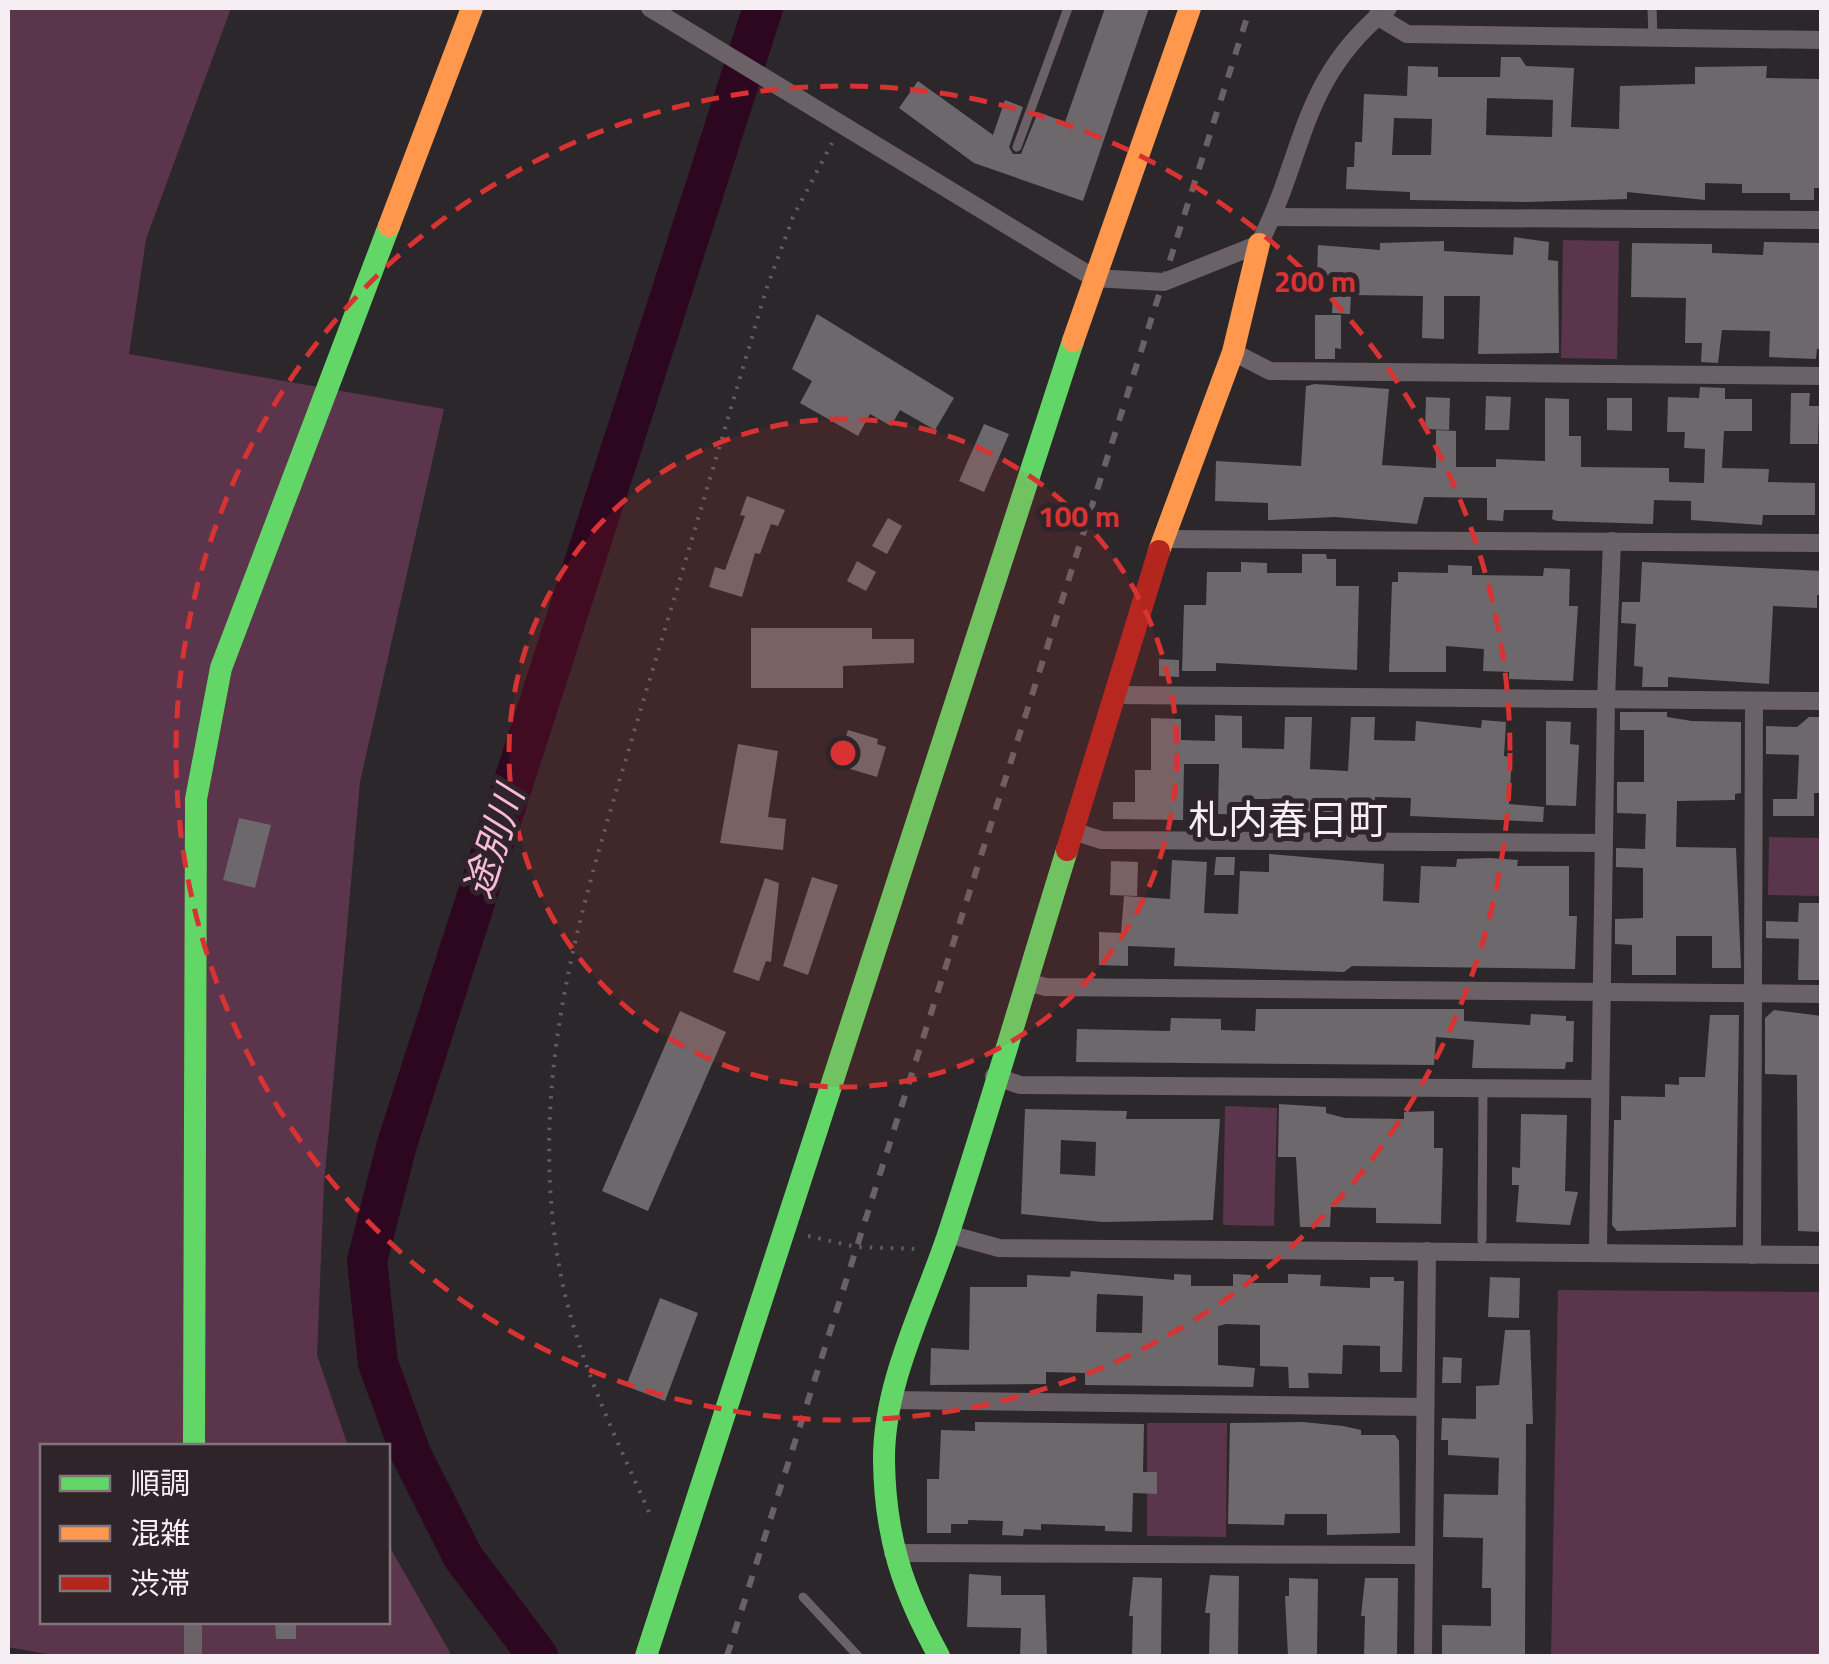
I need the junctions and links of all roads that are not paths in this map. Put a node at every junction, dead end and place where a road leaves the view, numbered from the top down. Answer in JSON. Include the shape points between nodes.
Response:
{"nodes":[{"id":1,"x":472,"y":8,"type":"edge"},
{"id":2,"x":650,"y":8,"type":"edge"},
{"id":3,"x":1068,"y":8,"type":"edge"},
{"id":4,"x":1190,"y":8,"type":"edge"},
{"id":5,"x":1652,"y":8,"type":"edge"},
{"id":6,"x":1383,"y":12,"type":"edge"},
{"id":7,"x":1653,"y":38,"type":"junction"},
{"id":8,"x":1822,"y":40,"type":"edge"},
{"id":9,"x":1017,"y":147,"type":"dead end"},
{"id":10,"x":1273,"y":216,"type":"junction"},
{"id":11,"x":1822,"y":220,"type":"edge"},
{"id":12,"x":1259,"y":244,"type":"junction"},
{"id":13,"x":1094,"y":278,"type":"junction"},
{"id":14,"x":1233,"y":352,"type":"junction"},
{"id":15,"x":1822,"y":376,"type":"edge"},
{"id":16,"x":1163,"y":539,"type":"junction"},
{"id":17,"x":1612,"y":541,"type":"junction"},
{"id":18,"x":1822,"y":543,"type":"edge"},
{"id":19,"x":1116,"y":694,"type":"junction"},
{"id":20,"x":1606,"y":700,"type":"junction"},
{"id":21,"x":1754,"y":700,"type":"junction"},
{"id":22,"x":1822,"y":701,"type":"edge"},
{"id":23,"x":1073,"y":831,"type":"junction"},
{"id":24,"x":1604,"y":843,"type":"junction"},
{"id":25,"x":1026,"y":982,"type":"junction"},
{"id":26,"x":1601,"y":992,"type":"junction"},
{"id":27,"x":1753,"y":993,"type":"junction"},
{"id":28,"x":1822,"y":994,"type":"edge"},
{"id":29,"x":994,"y":1076,"type":"junction"},
{"id":30,"x":1484,"y":1088,"type":"junction"},
{"id":31,"x":1600,"y":1089,"type":"junction"},
{"id":32,"x":1482,"y":1240,"type":"dead end"},
{"id":33,"x":945,"y":1242,"type":"junction"},
{"id":34,"x":1598,"y":1250,"type":"junction"},
{"id":35,"x":1427,"y":1251,"type":"junction"},
{"id":36,"x":1752,"y":1254,"type":"junction"},
{"id":37,"x":1822,"y":1255,"type":"edge"},
{"id":38,"x":891,"y":1400,"type":"junction"},
{"id":39,"x":1425,"y":1406,"type":"junction"},
{"id":40,"x":194,"y":1444,"type":"edge"},
{"id":41,"x":893,"y":1553,"type":"junction"},
{"id":42,"x":1424,"y":1554,"type":"junction"},
{"id":43,"x":803,"y":1598,"type":"dead end"},
{"id":44,"x":193,"y":1624,"type":"edge"},
{"id":45,"x":193,"y":1656,"type":"edge"},
{"id":46,"x":646,"y":1656,"type":"edge"},
{"id":47,"x":858,"y":1656,"type":"edge"},
{"id":48,"x":940,"y":1656,"type":"edge"},
{"id":49,"x":1422,"y":1656,"type":"edge"}],
"edges":[{"from":1,"to":40,"type":"street","via":[[221,668],[196,799]]},
{"from":2,"to":13,"type":"street"},
{"from":3,"to":9,"type":"lane"},
{"from":4,"to":13,"type":"street"},
{"from":5,"to":7,"type":"lane"},
{"from":6,"to":7,"type":"street","via":[[1407,34]]},
{"from":6,"to":10,"type":"street","via":[[1352,40],[1310,106]]},
{"from":7,"to":8,"type":"street"},
{"from":10,"to":11,"type":"street"},
{"from":10,"to":12,"type":"street"},
{"from":12,"to":13,"type":"street","via":[[1164,282]]},
{"from":12,"to":14,"type":"street"},
{"from":13,"to":46,"type":"street"},
{"from":14,"to":15,"type":"street","via":[[1270,371]]},
{"from":14,"to":16,"type":"street"},
{"from":16,"to":17,"type":"street"},
{"from":16,"to":19,"type":"street"},
{"from":17,"to":18,"type":"street"},
{"from":17,"to":20,"type":"street"},
{"from":19,"to":20,"type":"street"},
{"from":19,"to":23,"type":"street"},
{"from":20,"to":21,"type":"street"},
{"from":20,"to":24,"type":"street"},
{"from":21,"to":22,"type":"street"},
{"from":21,"to":27,"type":"street"},
{"from":23,"to":24,"type":"street","via":[[1101,840]]},
{"from":23,"to":25,"type":"street"},
{"from":24,"to":26,"type":"street"},
{"from":25,"to":26,"type":"street"},
{"from":25,"to":29,"type":"street"},
{"from":26,"to":27,"type":"street"},
{"from":26,"to":31,"type":"street"},
{"from":27,"to":28,"type":"street"},
{"from":27,"to":36,"type":"street"},
{"from":29,"to":30,"type":"street","via":[[1020,1085]]},
{"from":29,"to":33,"type":"street"},
{"from":30,"to":31,"type":"street"},
{"from":30,"to":32,"type":"lane"},
{"from":31,"to":34,"type":"street"},
{"from":33,"to":35,"type":"street"},
{"from":33,"to":38,"type":"street"},
{"from":34,"to":35,"type":"street"},
{"from":34,"to":36,"type":"street"},
{"from":35,"to":39,"type":"street"},
{"from":36,"to":37,"type":"street"},
{"from":38,"to":39,"type":"street"},
{"from":38,"to":41,"type":"street","via":[[884,1460]]},
{"from":39,"to":42,"type":"street"},
{"from":41,"to":42,"type":"street"},
{"from":41,"to":48,"type":"street","via":[[907,1598]]},
{"from":42,"to":49,"type":"street"},
{"from":43,"to":47,"type":"lane"},
{"from":44,"to":45,"type":"street"}]}
